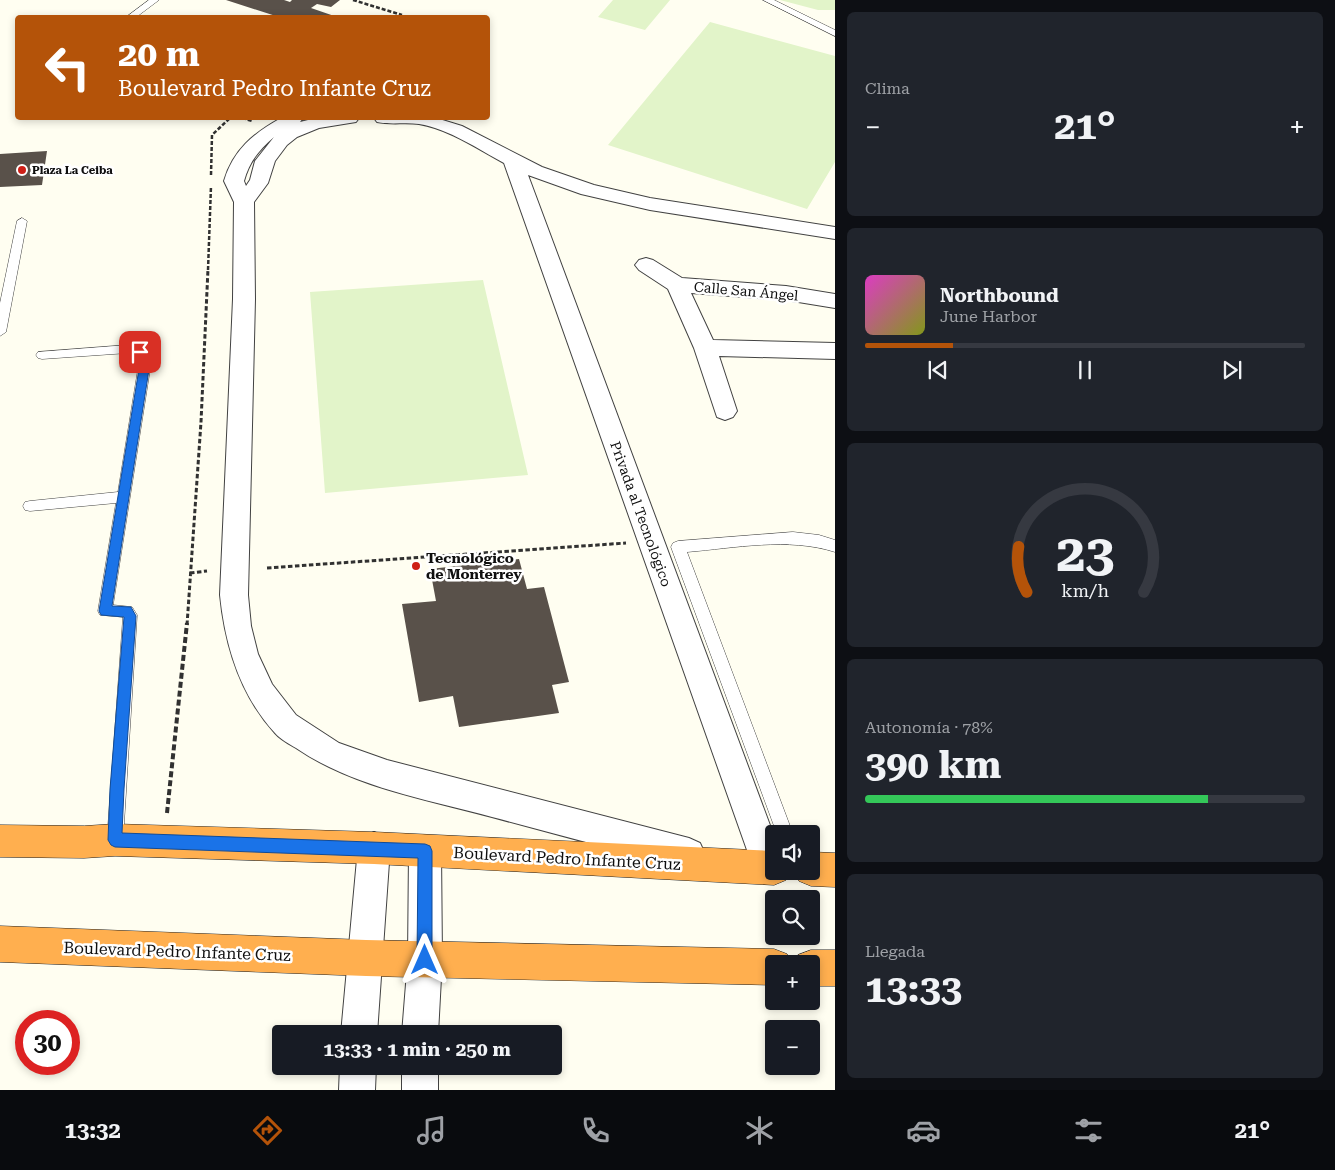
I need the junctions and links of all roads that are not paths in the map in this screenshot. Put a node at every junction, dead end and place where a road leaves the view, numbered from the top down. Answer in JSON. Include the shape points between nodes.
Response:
{"nodes":[{"id":1,"x":154,"y":0,"type":"edge"},
{"id":2,"x":767,"y":0,"type":"edge"},
{"id":3,"x":133,"y":15,"type":"edge"},
{"id":4,"x":835,"y":33,"type":"edge"},
{"id":5,"x":291,"y":120,"type":"edge"},
{"id":6,"x":338,"y":120,"type":"edge"},
{"id":7,"x":426,"y":120,"type":"edge"},
{"id":8,"x":513,"y":160,"type":"junction"},
{"id":9,"x":244,"y":202,"type":"junction"},
{"id":10,"x":22,"y":221,"type":"dead end"},
{"id":11,"x":835,"y":233,"type":"edge"},
{"id":12,"x":646,"y":266,"type":"dead end"},
{"id":13,"x":677,"y":285,"type":"junction"},
{"id":14,"x":835,"y":301,"type":"edge"},
{"id":15,"x":0,"y":332,"type":"edge"},
{"id":16,"x":704,"y":348,"type":"junction"},
{"id":17,"x":835,"y":351,"type":"edge"},
{"id":18,"x":42,"y":355,"type":"dead end"},
{"id":19,"x":725,"y":411,"type":"dead end"},
{"id":20,"x":123,"y":497,"type":"junction"},
{"id":21,"x":30,"y":506,"type":"dead end"},
{"id":22,"x":835,"y":546,"type":"edge"},
{"id":23,"x":782,"y":825,"type":"edge"},
{"id":24,"x":115,"y":840,"type":"junction"},
{"id":25,"x":0,"y":841,"type":"edge"},
{"id":26,"x":374,"y":848,"type":"junction"},
{"id":27,"x":425,"y":851,"type":"junction"},
{"id":28,"x":765,"y":851,"type":"edge"},
{"id":29,"x":735,"y":866,"type":"junction"},
{"id":30,"x":765,"y":867,"type":"edge"},
{"id":31,"x":820,"y":869,"type":"edge"},
{"id":32,"x":835,"y":870,"type":"edge"},
{"id":33,"x":0,"y":944,"type":"edge"},
{"id":34,"x":366,"y":958,"type":"junction"},
{"id":35,"x":425,"y":960,"type":"junction"},
{"id":36,"x":765,"y":967,"type":"edge"},
{"id":37,"x":820,"y":968,"type":"edge"},
{"id":38,"x":835,"y":968,"type":"edge"},
{"id":39,"x":360,"y":1025,"type":"edge"},
{"id":40,"x":421,"y":1025,"type":"edge"},
{"id":41,"x":358,"y":1075,"type":"edge"},
{"id":42,"x":420,"y":1075,"type":"edge"},
{"id":43,"x":357,"y":1090,"type":"edge"},
{"id":44,"x":420,"y":1090,"type":"edge"}],
"edges":[{"from":1,"to":3,"type":"lane"},
{"from":2,"to":4,"type":"lane"},
{"from":5,"to":9,"type":"street","via":[[261,137],[238,167],[234,181]]},
{"from":6,"to":9,"type":"street","via":[[313,124],[288,134],[274,146],[264,163],[259,182]]},
{"from":7,"to":8,"type":"street","via":[[455,130]]},
{"from":8,"to":11,"type":"street","via":[[562,181],[615,196]]},
{"from":8,"to":28,"type":"street","name":"Privada al Tecnológico"},
{"from":9,"to":29,"type":"street","via":[[234,595],[244,654],[262,693],[286,725],[338,757],[387,774]]},
{"from":10,"to":15,"type":"lane"},
{"from":12,"to":13,"type":"street"},
{"from":13,"to":14,"type":"street","name":"Calle San Ángel","via":[[786,293]]},
{"from":13,"to":16,"type":"street","name":"Calle San Ángel"},
{"from":16,"to":17,"type":"street"},
{"from":16,"to":19,"type":"street","name":"Calle San Ángel"},
{"from":18,"to":20,"type":"lane","via":[[128,349],[143,356],[145,363]]},
{"from":20,"to":21,"type":"lane"},
{"from":20,"to":24,"type":"lane","via":[[105,611],[126,611],[130,616]]},
{"from":22,"to":23,"type":"lane","via":[[793,538],[678,546]]},
{"from":24,"to":25,"type":"highway","name":"Boulevard Pedro Infante Cruz"},
{"from":24,"to":26,"type":"highway","name":"Boulevard Pedro Infante Cruz"},
{"from":26,"to":27,"type":"highway","name":"Boulevard Pedro Infante Cruz"},
{"from":26,"to":34,"type":"street"},
{"from":27,"to":29,"type":"highway","name":"Boulevard Pedro Infante Cruz"},
{"from":27,"to":35,"type":"street"},
{"from":29,"to":30,"type":"highway","name":"Boulevard Pedro Infante Cruz"},
{"from":31,"to":32,"type":"highway"},
{"from":33,"to":34,"type":"highway","name":"Boulevard Pedro Infante Cruz"},
{"from":34,"to":35,"type":"highway","name":"Boulevard Pedro Infante Cruz"},
{"from":34,"to":39,"type":"street"},
{"from":35,"to":36,"type":"highway","name":"Boulevard Pedro Infante Cruz"},
{"from":35,"to":40,"type":"street"},
{"from":37,"to":38,"type":"highway"},
{"from":41,"to":43,"type":"street"},
{"from":42,"to":44,"type":"street"}]}
